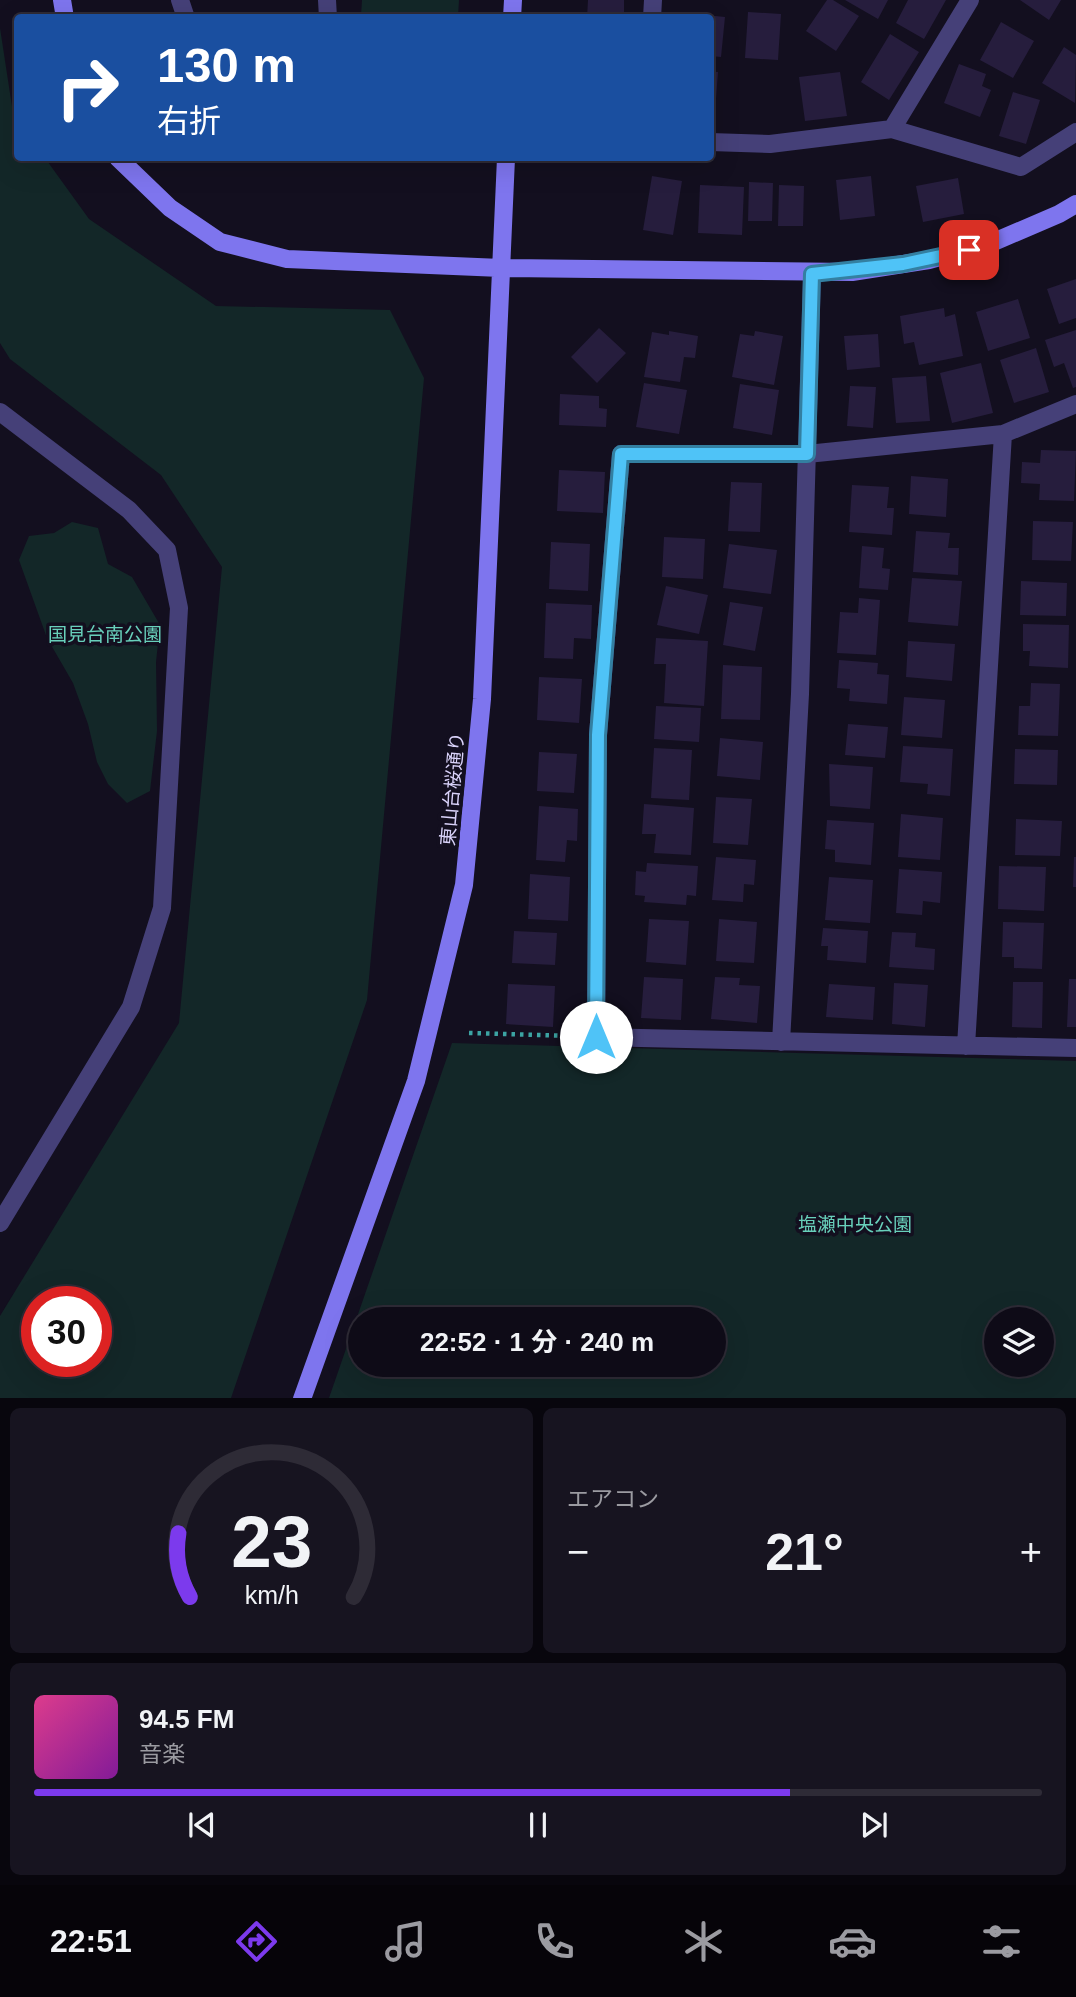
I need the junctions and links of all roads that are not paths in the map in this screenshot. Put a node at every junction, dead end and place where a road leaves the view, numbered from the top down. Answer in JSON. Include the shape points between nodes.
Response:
{"nodes":[{"id":1,"x":970,"y":0,"type":"edge"},
{"id":2,"x":892,"y":129,"type":"junction"},
{"id":3,"x":1076,"y":132,"type":"edge"},
{"id":4,"x":714,"y":142,"type":"edge"},
{"id":5,"x":121,"y":161,"type":"edge"},
{"id":6,"x":506,"y":161,"type":"edge"},
{"id":7,"x":1076,"y":204,"type":"edge"},
{"id":8,"x":501,"y":268,"type":"junction"},
{"id":9,"x":812,"y":274,"type":"junction"},
{"id":10,"x":1076,"y":404,"type":"edge"},
{"id":11,"x":0,"y":412,"type":"edge"},
{"id":12,"x":1003,"y":433,"type":"junction"},
{"id":13,"x":807,"y":454,"type":"junction"},
{"id":14,"x":781,"y":1042,"type":"junction"},
{"id":15,"x":966,"y":1046,"type":"junction"},
{"id":16,"x":1076,"y":1048,"type":"edge"},
{"id":17,"x":0,"y":1223,"type":"edge"},
{"id":18,"x":302,"y":1398,"type":"edge"}],
"edges":[{"from":1,"to":2,"type":"street"},
{"from":2,"to":3,"type":"street","via":[[1021,167]]},
{"from":2,"to":4,"type":"street","via":[[770,144]]},
{"from":5,"to":8,"type":"street","via":[[170,208],[220,242],[286,259]]},
{"from":6,"to":8,"type":"street","name":"東山台桜通り"},
{"from":7,"to":9,"type":"street","via":[[989,244],[941,257]]},
{"from":8,"to":9,"type":"street"},
{"from":8,"to":18,"type":"street","name":"東山台桜通り","via":[[482,699],[464,885],[416,1081]]},
{"from":9,"to":13,"type":"street"},
{"from":10,"to":12,"type":"street"},
{"from":11,"to":17,"type":"street","via":[[129,510],[167,550],[179,608],[162,908],[131,1007]]},
{"from":12,"to":13,"type":"street"},
{"from":12,"to":15,"type":"street"},
{"from":13,"to":14,"type":"street","via":[[800,694]]},
{"from":13,"to":14,"type":"street","via":[[621,454],[598,735],[596,1037]]},
{"from":14,"to":15,"type":"street"},
{"from":15,"to":16,"type":"street"}]}
